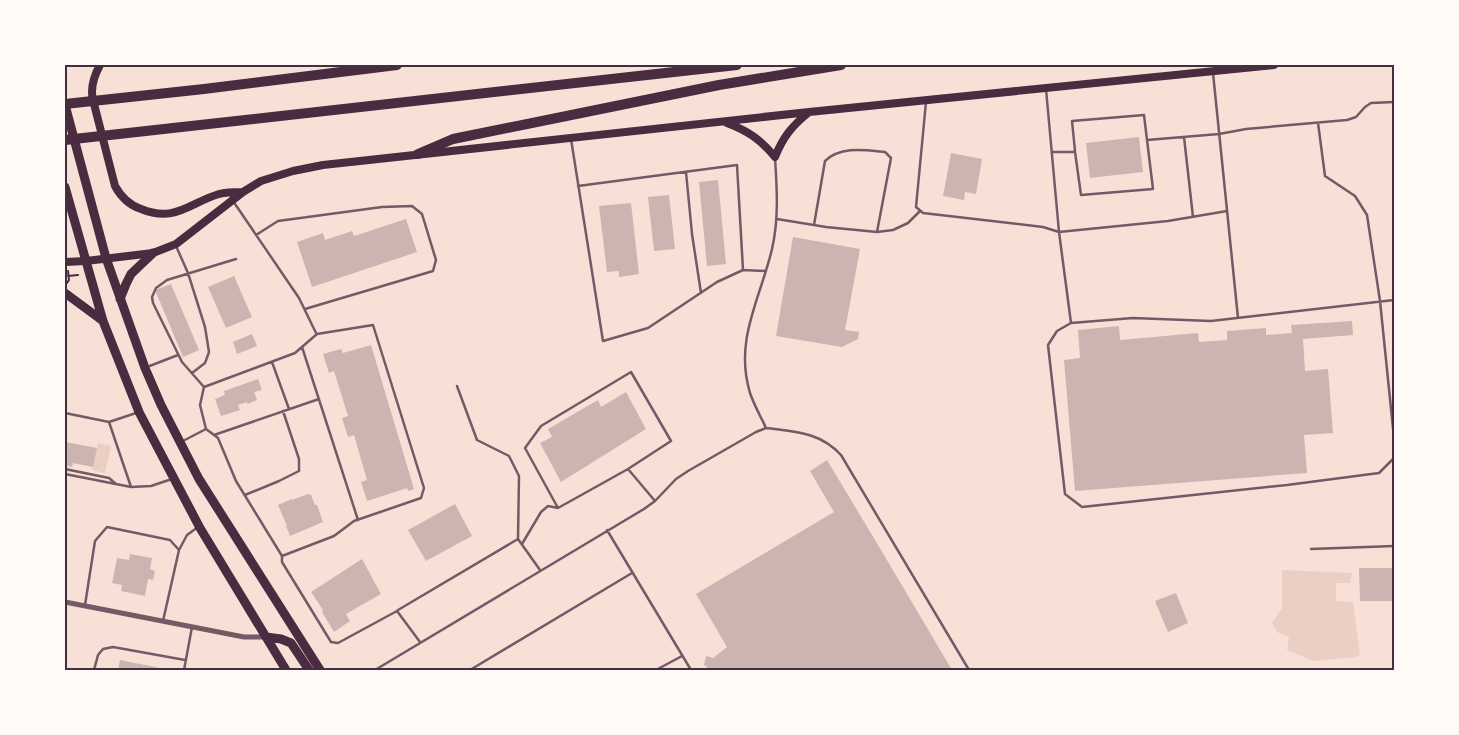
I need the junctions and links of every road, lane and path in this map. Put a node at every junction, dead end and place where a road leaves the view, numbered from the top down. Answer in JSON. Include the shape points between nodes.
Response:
{"nodes":[{"id":1,"x":100,"y":65,"type":"edge"},
{"id":2,"x":397,"y":65,"type":"edge"},
{"id":3,"x":737,"y":65,"type":"edge"},
{"id":4,"x":841,"y":65,"type":"edge"},
{"id":5,"x":1274,"y":65,"type":"edge"},
{"id":6,"x":1213,"y":71,"type":"junction"},
{"id":7,"x":1046,"y":88,"type":"junction"},
{"id":8,"x":926,"y":100,"type":"junction"},
{"id":9,"x":1394,"y":102,"type":"edge"},
{"id":10,"x":65,"y":104,"type":"edge"},
{"id":11,"x":809,"y":112,"type":"junction"},
{"id":12,"x":725,"y":122,"type":"junction"},
{"id":13,"x":1318,"y":123,"type":"junction"},
{"id":14,"x":1220,"y":134,"type":"junction"},
{"id":15,"x":1184,"y":137,"type":"junction"},
{"id":16,"x":571,"y":139,"type":"junction"},
{"id":17,"x":65,"y":140,"type":"edge"},
{"id":18,"x":1147,"y":140,"type":"junction"},
{"id":19,"x":1052,"y":152,"type":"junction"},
{"id":20,"x":1075,"y":152,"type":"junction"},
{"id":21,"x":418,"y":154,"type":"junction"},
{"id":22,"x":774,"y":156,"type":"junction"},
{"id":23,"x":686,"y":172,"type":"junction"},
{"id":24,"x":578,"y":186,"type":"junction"},
{"id":25,"x":66,"y":189,"type":"edge"},
{"id":26,"x":242,"y":192,"type":"junction"},
{"id":27,"x":232,"y":200,"type":"junction"},
{"id":28,"x":920,"y":211,"type":"junction"},
{"id":29,"x":1227,"y":211,"type":"junction"},
{"id":30,"x":1193,"y":217,"type":"junction"},
{"id":31,"x":776,"y":219,"type":"junction"},
{"id":32,"x":814,"y":225,"type":"junction"},
{"id":33,"x":877,"y":232,"type":"junction"},
{"id":34,"x":1059,"y":232,"type":"junction"},
{"id":35,"x":256,"y":235,"type":"junction"},
{"id":36,"x":176,"y":244,"type":"junction"},
{"id":37,"x":153,"y":253,"type":"junction"},
{"id":38,"x":106,"y":258,"type":"junction"},
{"id":39,"x":236,"y":259,"type":"dead end"},
{"id":40,"x":86,"y":261,"type":"junction"},
{"id":41,"x":65,"y":262,"type":"edge"},
{"id":42,"x":743,"y":270,"type":"junction"},
{"id":43,"x":68,"y":271,"type":"dead end"},
{"id":44,"x":766,"y":271,"type":"junction"},
{"id":45,"x":188,"y":273,"type":"junction"},
{"id":46,"x":79,"y":274,"type":"dead end"},
{"id":47,"x":68,"y":276,"type":"junction"},
{"id":48,"x":66,"y":283,"type":"dead end"},
{"id":49,"x":65,"y":293,"type":"edge"},
{"id":50,"x":701,"y":293,"type":"junction"},
{"id":51,"x":120,"y":299,"type":"junction"},
{"id":52,"x":1394,"y":300,"type":"edge"},
{"id":53,"x":1380,"y":301,"type":"junction"},
{"id":54,"x":305,"y":309,"type":"junction"},
{"id":55,"x":1238,"y":318,"type":"junction"},
{"id":56,"x":103,"y":321,"type":"junction"},
{"id":57,"x":1071,"y":323,"type":"junction"},
{"id":58,"x":317,"y":334,"type":"junction"},
{"id":59,"x":302,"y":347,"type":"junction"},
{"id":60,"x":178,"y":355,"type":"junction"},
{"id":61,"x":272,"y":362,"type":"junction"},
{"id":62,"x":145,"y":368,"type":"junction"},
{"id":63,"x":192,"y":374,"type":"junction"},
{"id":64,"x":457,"y":386,"type":"dead end"},
{"id":65,"x":204,"y":387,"type":"junction"},
{"id":66,"x":319,"y":399,"type":"junction"},
{"id":67,"x":289,"y":409,"type":"junction"},
{"id":68,"x":283,"y":411,"type":"junction"},
{"id":69,"x":139,"y":412,"type":"junction"},
{"id":70,"x":65,"y":413,"type":"edge"},
{"id":71,"x":109,"y":422,"type":"junction"},
{"id":72,"x":766,"y":428,"type":"junction"},
{"id":73,"x":206,"y":429,"type":"junction"},
{"id":74,"x":214,"y":435,"type":"junction"},
{"id":75,"x":1394,"y":438,"type":"edge"},
{"id":76,"x":180,"y":443,"type":"junction"},
{"id":77,"x":1394,"y":458,"type":"edge"},
{"id":78,"x":628,"y":469,"type":"junction"},
{"id":79,"x":65,"y":470,"type":"edge"},
{"id":80,"x":65,"y":474,"type":"edge"},
{"id":81,"x":174,"y":478,"type":"junction"},
{"id":82,"x":116,"y":484,"type":"junction"},
{"id":83,"x":130,"y":487,"type":"junction"},
{"id":84,"x":245,"y":495,"type":"junction"},
{"id":85,"x":656,"y":501,"type":"junction"},
{"id":86,"x":558,"y":508,"type":"junction"},
{"id":87,"x":358,"y":520,"type":"junction"},
{"id":88,"x":199,"y":526,"type":"junction"},
{"id":89,"x":607,"y":530,"type":"junction"},
{"id":90,"x":518,"y":539,"type":"junction"},
{"id":91,"x":522,"y":544,"type":"junction"},
{"id":92,"x":1394,"y":546,"type":"edge"},
{"id":93,"x":1311,"y":549,"type":"dead end"},
{"id":94,"x":179,"y":550,"type":"junction"},
{"id":95,"x":282,"y":556,"type":"junction"},
{"id":96,"x":540,"y":570,"type":"junction"},
{"id":97,"x":632,"y":573,"type":"junction"},
{"id":98,"x":65,"y":602,"type":"edge"},
{"id":99,"x":85,"y":605,"type":"junction"},
{"id":100,"x":396,"y":611,"type":"junction"},
{"id":101,"x":162,"y":621,"type":"junction"},
{"id":102,"x":193,"y":627,"type":"junction"},
{"id":103,"x":266,"y":636,"type":"junction"},
{"id":104,"x":420,"y":642,"type":"junction"},
{"id":105,"x":682,"y":656,"type":"junction"},
{"id":106,"x":185,"y":660,"type":"junction"},
{"id":107,"x":94,"y":670,"type":"edge"},
{"id":108,"x":184,"y":670,"type":"edge"},
{"id":109,"x":286,"y":670,"type":"edge"},
{"id":110,"x":309,"y":670,"type":"edge"},
{"id":111,"x":320,"y":670,"type":"edge"},
{"id":112,"x":375,"y":670,"type":"edge"},
{"id":113,"x":470,"y":670,"type":"edge"},
{"id":114,"x":656,"y":670,"type":"edge"},
{"id":115,"x":690,"y":670,"type":"edge"},
{"id":116,"x":969,"y":670,"type":"edge"}],
"edges":[{"from":1,"to":26,"type":"main road","via":[[92,94],[114,180],[121,196],[129,204],[164,215],[220,194]]},
{"from":2,"to":10,"type":"highway"},
{"from":3,"to":17,"type":"highway"},
{"from":4,"to":21,"type":"highway","via":[[719,85],[453,139]]},
{"from":5,"to":6,"type":"main road"},
{"from":6,"to":7,"type":"main road"},
{"from":6,"to":14,"type":"lane"},
{"from":7,"to":8,"type":"main road"},
{"from":7,"to":19,"type":"lane"},
{"from":8,"to":11,"type":"main road"},
{"from":8,"to":28,"type":"lane","via":[[916,207]]},
{"from":9,"to":13,"type":"lane","via":[[1371,103],[1356,117]]},
{"from":10,"to":38,"type":"main road"},
{"from":11,"to":12,"type":"main road"},
{"from":11,"to":22,"type":"main road","via":[[787,133]]},
{"from":12,"to":16,"type":"main road"},
{"from":12,"to":22,"type":"main road","via":[[758,138]]},
{"from":13,"to":14,"type":"lane"},
{"from":13,"to":53,"type":"lane","via":[[1325,176],[1355,196],[1367,215]]},
{"from":14,"to":15,"type":"lane"},
{"from":14,"to":29,"type":"lane"},
{"from":15,"to":18,"type":"lane"},
{"from":15,"to":30,"type":"lane"},
{"from":16,"to":21,"type":"main road"},
{"from":16,"to":24,"type":"lane"},
{"from":18,"to":20,"type":"lane","via":[[1144,115],[1072,121]]},
{"from":18,"to":20,"type":"lane","via":[[1153,189],[1081,195]]},
{"from":19,"to":20,"type":"lane"},
{"from":19,"to":34,"type":"lane"},
{"from":21,"to":26,"type":"main road","via":[[293,171],[261,181]]},
{"from":22,"to":31,"type":"lane"},
{"from":23,"to":24,"type":"lane"},
{"from":23,"to":42,"type":"lane","via":[[738,165]]},
{"from":23,"to":50,"type":"lane"},
{"from":24,"to":50,"type":"lane","via":[[603,341],[648,328]]},
{"from":25,"to":40,"type":"main road"},
{"from":26,"to":27,"type":"main road"},
{"from":27,"to":35,"type":"lane"},
{"from":27,"to":36,"type":"main road"},
{"from":28,"to":33,"type":"lane","via":[[908,224]]},
{"from":28,"to":34,"type":"lane","via":[[923,214],[1043,227]]},
{"from":29,"to":30,"type":"lane"},
{"from":29,"to":55,"type":"lane"},
{"from":30,"to":34,"type":"lane"},
{"from":31,"to":32,"type":"lane"},
{"from":31,"to":44,"type":"lane"},
{"from":32,"to":33,"type":"lane"},
{"from":32,"to":33,"type":"lane","via":[[825,161],[832,154],[854,150],[885,152],[891,158]]},
{"from":34,"to":57,"type":"lane"},
{"from":35,"to":54,"type":"lane"},
{"from":35,"to":54,"type":"lane","via":[[278,220],[382,207],[412,206],[422,214],[436,260],[433,271]]},
{"from":36,"to":37,"type":"main road"},
{"from":36,"to":45,"type":"lane"},
{"from":37,"to":38,"type":"main road"},
{"from":37,"to":51,"type":"main road","via":[[131,274]]},
{"from":38,"to":40,"type":"main road"},
{"from":38,"to":51,"type":"main road"},
{"from":39,"to":45,"type":"lane"},
{"from":40,"to":41,"type":"main road"},
{"from":40,"to":56,"type":"main road"},
{"from":42,"to":44,"type":"lane"},
{"from":42,"to":50,"type":"lane"},
{"from":43,"to":47,"type":"path"},
{"from":44,"to":72,"type":"lane","via":[[744,351],[750,396]]},
{"from":45,"to":60,"type":"lane","via":[[166,280],[156,288],[152,297]]},
{"from":45,"to":63,"type":"lane","via":[[206,327],[209,352],[205,363]]},
{"from":46,"to":47,"type":"path"},
{"from":47,"to":48,"type":"path"},
{"from":49,"to":56,"type":"main road"},
{"from":51,"to":62,"type":"main road"},
{"from":52,"to":53,"type":"lane"},
{"from":53,"to":55,"type":"lane"},
{"from":53,"to":75,"type":"lane"},
{"from":54,"to":58,"type":"lane"},
{"from":55,"to":57,"type":"lane","via":[[1211,321],[1133,318]]},
{"from":56,"to":69,"type":"main road"},
{"from":57,"to":77,"type":"lane","via":[[1057,331],[1048,345],[1065,494],[1082,508],[1379,473]]},
{"from":58,"to":59,"type":"lane"},
{"from":58,"to":87,"type":"lane","via":[[373,325],[424,488],[420,498]]},
{"from":59,"to":61,"type":"lane"},
{"from":59,"to":66,"type":"lane"},
{"from":60,"to":62,"type":"lane"},
{"from":60,"to":63,"type":"lane"},
{"from":61,"to":65,"type":"lane"},
{"from":61,"to":67,"type":"lane"},
{"from":62,"to":76,"type":"main road"},
{"from":63,"to":65,"type":"lane"},
{"from":64,"to":90,"type":"lane","via":[[477,440],[509,456],[519,476]]},
{"from":65,"to":73,"type":"lane","via":[[200,405]]},
{"from":66,"to":67,"type":"lane"},
{"from":66,"to":87,"type":"lane"},
{"from":67,"to":68,"type":"lane"},
{"from":68,"to":74,"type":"lane"},
{"from":68,"to":84,"type":"lane","via":[[299,471]]},
{"from":69,"to":71,"type":"lane"},
{"from":69,"to":81,"type":"main road"},
{"from":70,"to":71,"type":"lane"},
{"from":71,"to":83,"type":"lane"},
{"from":72,"to":85,"type":"lane","via":[[676,478]]},
{"from":72,"to":116,"type":"lane","via":[[806,433],[832,445],[841,455]]},
{"from":73,"to":74,"type":"lane"},
{"from":73,"to":76,"type":"lane"},
{"from":74,"to":84,"type":"lane"},
{"from":76,"to":111,"type":"main road","via":[[220,514]]},
{"from":78,"to":85,"type":"lane"},
{"from":78,"to":86,"type":"lane"},
{"from":78,"to":86,"type":"lane","via":[[671,441],[631,372],[541,426],[525,448]]},
{"from":79,"to":82,"type":"lane","via":[[109,478]]},
{"from":80,"to":82,"type":"lane"},
{"from":81,"to":83,"type":"lane","via":[[151,486]]},
{"from":81,"to":88,"type":"main road"},
{"from":82,"to":83,"type":"lane"},
{"from":84,"to":95,"type":"lane"},
{"from":85,"to":89,"type":"lane"},
{"from":86,"to":91,"type":"lane","via":[[548,506],[541,512]]},
{"from":87,"to":95,"type":"lane","via":[[334,536]]},
{"from":88,"to":94,"type":"lane","via":[[187,535]]},
{"from":88,"to":103,"type":"main road"},
{"from":89,"to":96,"type":"lane"},
{"from":89,"to":97,"type":"lane"},
{"from":90,"to":91,"type":"lane"},
{"from":90,"to":100,"type":"lane"},
{"from":91,"to":96,"type":"lane"},
{"from":92,"to":93,"type":"lane"},
{"from":94,"to":99,"type":"lane","via":[[170,540],[108,527],[95,541]]},
{"from":94,"to":101,"type":"lane"},
{"from":95,"to":100,"type":"lane","via":[[282,562],[331,642],[338,643]]},
{"from":96,"to":104,"type":"lane"},
{"from":97,"to":105,"type":"lane"},
{"from":97,"to":113,"type":"lane"},
{"from":98,"to":99,"type":"street"},
{"from":99,"to":101,"type":"street"},
{"from":100,"to":104,"type":"lane"},
{"from":101,"to":102,"type":"street"},
{"from":102,"to":103,"type":"street","via":[[244,637]]},
{"from":102,"to":106,"type":"lane"},
{"from":103,"to":109,"type":"main road"},
{"from":103,"to":110,"type":"main road","via":[[291,643]]},
{"from":104,"to":112,"type":"lane"},
{"from":105,"to":114,"type":"lane"},
{"from":105,"to":115,"type":"lane"},
{"from":106,"to":107,"type":"lane","via":[[114,647],[103,649]]},
{"from":106,"to":108,"type":"lane"}]}
